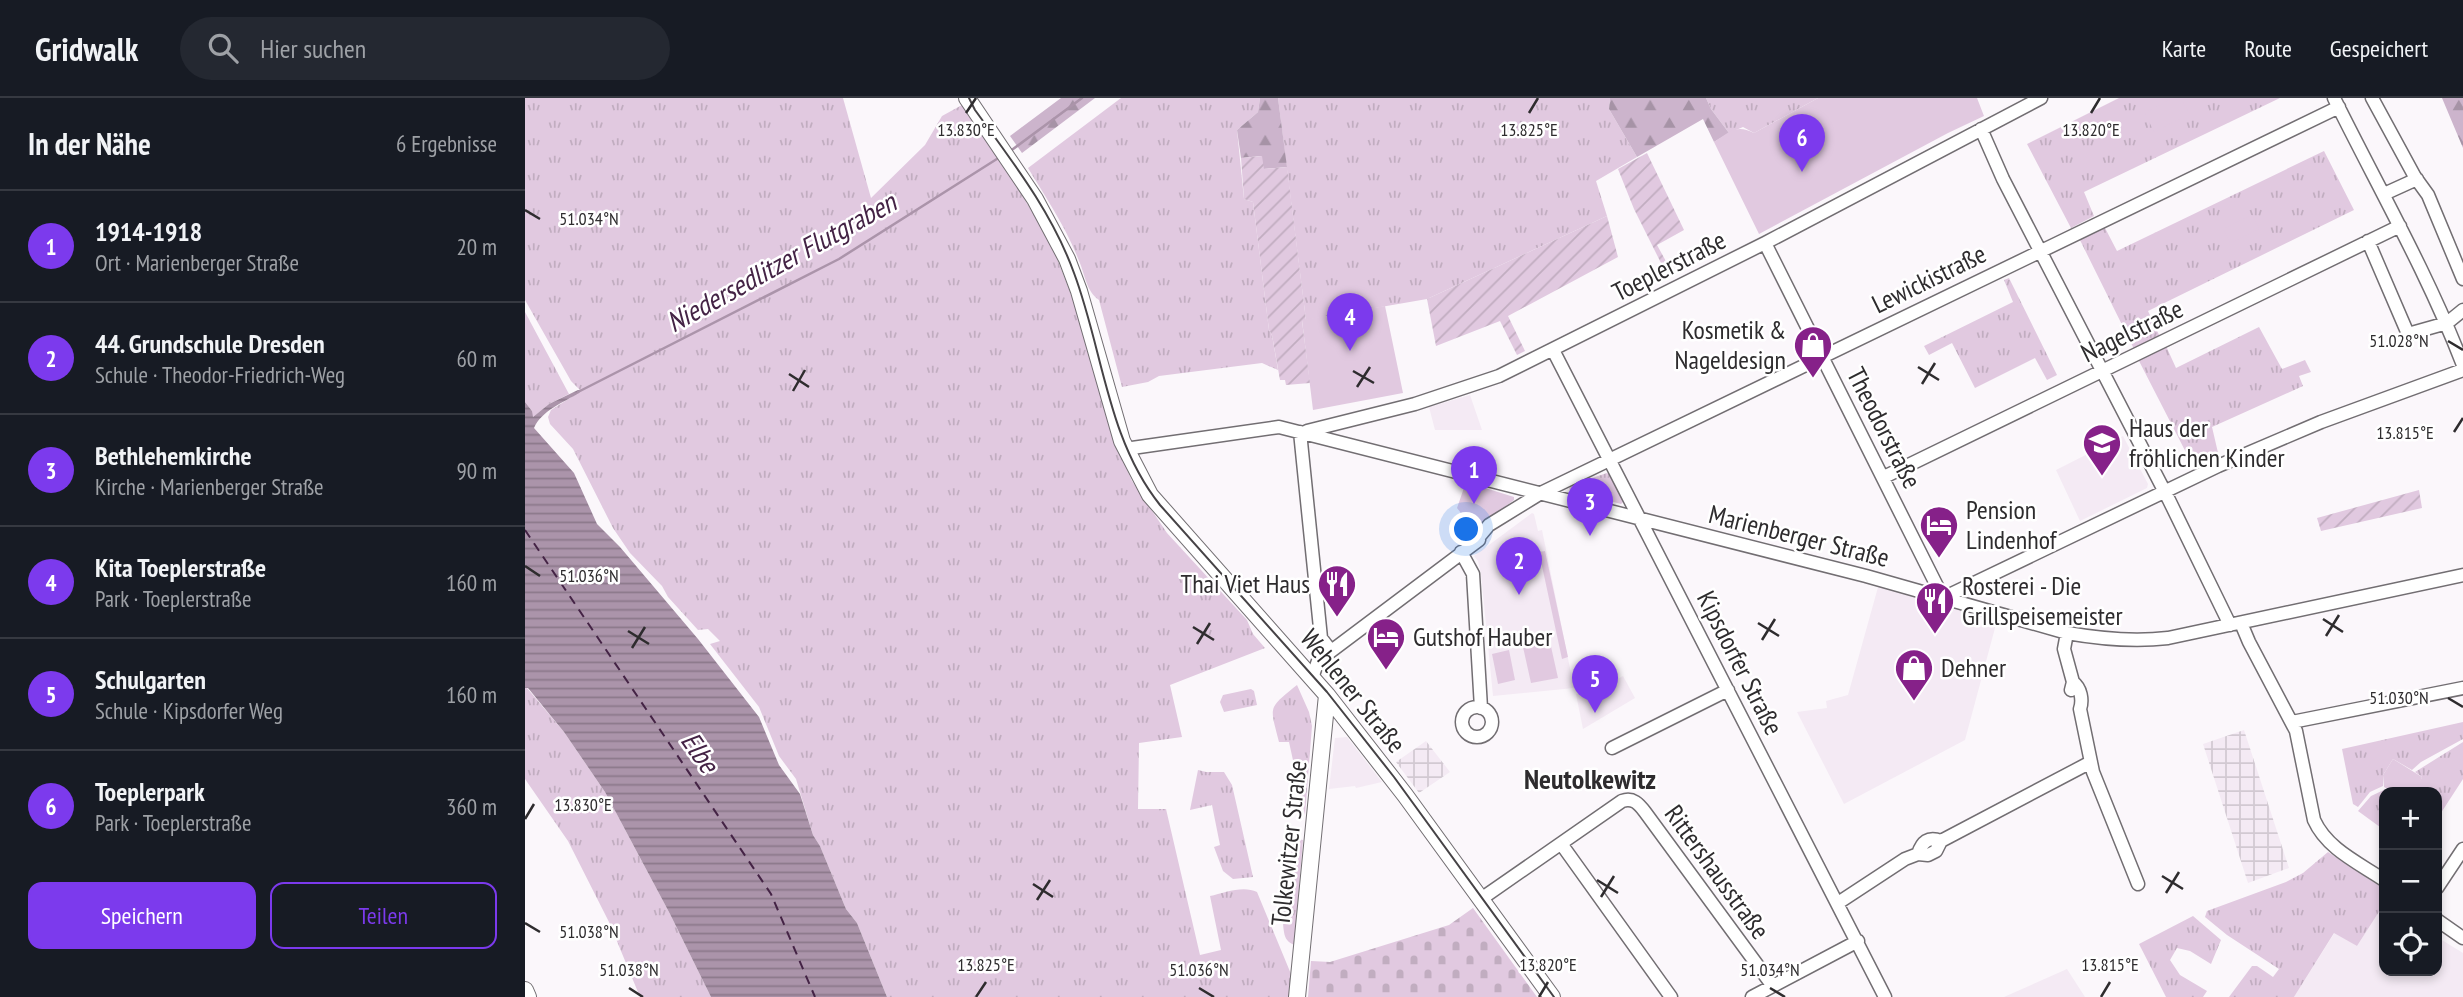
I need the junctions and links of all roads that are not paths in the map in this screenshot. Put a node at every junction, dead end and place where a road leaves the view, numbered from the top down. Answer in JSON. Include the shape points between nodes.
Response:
{"nodes":[{"id":1,"x":967,"y":98,"type":"edge"},
{"id":2,"x":2041,"y":98,"type":"edge"},
{"id":3,"x":2372,"y":98,"type":"edge"},
{"id":4,"x":2337,"y":102,"type":"edge"},
{"id":5,"x":1981,"y":129,"type":"junction"},
{"id":6,"x":2417,"y":179,"type":"junction"},
{"id":7,"x":2384,"y":194,"type":"junction"},
{"id":8,"x":2400,"y":226,"type":"junction"},
{"id":9,"x":2368,"y":242,"type":"junction"},
{"id":10,"x":1765,"y":243,"type":"junction"},
{"id":11,"x":2041,"y":252,"type":"junction"},
{"id":12,"x":2463,"y":279,"type":"edge"},
{"id":13,"x":2463,"y":310,"type":"edge"},
{"id":14,"x":2447,"y":323,"type":"junction"},
{"id":15,"x":1553,"y":350,"type":"junction"},
{"id":16,"x":1822,"y":357,"type":"junction"},
{"id":17,"x":2463,"y":367,"type":"edge"},
{"id":18,"x":2102,"y":371,"type":"junction"},
{"id":19,"x":1300,"y":432,"type":"junction"},
{"id":20,"x":1125,"y":449,"type":"junction"},
{"id":21,"x":1610,"y":459,"type":"junction"},
{"id":22,"x":1884,"y":477,"type":"junction"},
{"id":23,"x":2164,"y":492,"type":"junction"},
{"id":24,"x":1541,"y":493,"type":"junction"},
{"id":25,"x":1640,"y":519,"type":"junction"},
{"id":26,"x":1461,"y":552,"type":"junction"},
{"id":27,"x":2463,"y":575,"type":"edge"},
{"id":28,"x":1943,"y":597,"type":"junction"},
{"id":29,"x":2236,"y":624,"type":"junction"},
{"id":30,"x":2067,"y":633,"type":"junction"},
{"id":31,"x":1331,"y":651,"type":"junction"},
{"id":32,"x":1315,"y":680,"type":"junction"},
{"id":33,"x":2463,"y":688,"type":"edge"},
{"id":34,"x":1728,"y":690,"type":"junction"},
{"id":35,"x":1327,"y":695,"type":"junction"},
{"id":36,"x":1481,"y":708,"type":"dead end"},
{"id":37,"x":2292,"y":722,"type":"junction"},
{"id":38,"x":1612,"y":748,"type":"dead end"},
{"id":39,"x":2091,"y":762,"type":"junction"},
{"id":40,"x":1562,"y":845,"type":"junction"},
{"id":41,"x":2463,"y":849,"type":"edge"},
{"id":42,"x":2457,"y":870,"type":"edge"},
{"id":43,"x":2379,"y":877,"type":"edge"},
{"id":44,"x":2138,"y":884,"type":"dead end"},
{"id":45,"x":2442,"y":884,"type":"edge"},
{"id":46,"x":1482,"y":900,"type":"junction"},
{"id":47,"x":1838,"y":903,"type":"junction"},
{"id":48,"x":2442,"y":923,"type":"edge"},
{"id":49,"x":2463,"y":938,"type":"edge"},
{"id":50,"x":1858,"y":941,"type":"junction"},
{"id":51,"x":1772,"y":985,"type":"junction"},
{"id":52,"x":525,"y":989,"type":"edge"},
{"id":53,"x":528,"y":997,"type":"edge"},
{"id":54,"x":1297,"y":997,"type":"edge"},
{"id":55,"x":1552,"y":997,"type":"edge"},
{"id":56,"x":1671,"y":997,"type":"edge"},
{"id":57,"x":1752,"y":997,"type":"edge"},
{"id":58,"x":1885,"y":997,"type":"edge"}],
"edges":[{"from":1,"to":20,"type":"main road","name":"Wehlener Straße","via":[[1045,215],[1067,260]]},
{"from":2,"to":5,"type":"street","name":"Toeplerstraße"},
{"from":3,"to":6,"type":"street"},
{"from":4,"to":7,"type":"street"},
{"from":4,"to":11,"type":"street","name":"Lewickistraße"},
{"from":5,"to":10,"type":"street","name":"Toeplerstraße"},
{"from":5,"to":11,"type":"street"},
{"from":6,"to":7,"type":"street"},
{"from":6,"to":12,"type":"street"},
{"from":7,"to":8,"type":"street"},
{"from":8,"to":9,"type":"street","name":"Nagelstraße"},
{"from":8,"to":14,"type":"street"},
{"from":9,"to":14,"type":"street","via":[[2408,334]]},
{"from":9,"to":18,"type":"street","name":"Nagelstraße"},
{"from":10,"to":15,"type":"street","name":"Toeplerstraße"},
{"from":10,"to":16,"type":"street","name":"Theodorstraße"},
{"from":11,"to":16,"type":"street","name":"Lewickistraße"},
{"from":11,"to":18,"type":"street"},
{"from":13,"to":14,"type":"street"},
{"from":14,"to":17,"type":"street"},
{"from":15,"to":19,"type":"street","name":"Toeplerstraße","via":[[1499,376],[1415,404]]},
{"from":15,"to":21,"type":"street","name":"Kipsdorfer Straße"},
{"from":16,"to":21,"type":"street","name":"Lewickistraße"},
{"from":16,"to":22,"type":"street","name":"Theodorstraße"},
{"from":17,"to":23,"type":"street","via":[[2321,422]]},
{"from":18,"to":22,"type":"street","name":"Nagelstraße"},
{"from":18,"to":23,"type":"street"},
{"from":19,"to":20,"type":"street","name":"Marienberger Straße","via":[[1279,427]]},
{"from":19,"to":24,"type":"street","name":"Marienberger Straße"},
{"from":19,"to":31,"type":"street","via":[[1321,638]]},
{"from":20,"to":32,"type":"main road","name":"Wehlener Straße","via":[[1159,506]]},
{"from":21,"to":24,"type":"street","name":"Lewickistraße"},
{"from":21,"to":25,"type":"street","name":"Kipsdorfer Straße"},
{"from":22,"to":28,"type":"street","name":"Theodorstraße"},
{"from":23,"to":28,"type":"street"},
{"from":23,"to":29,"type":"street"},
{"from":24,"to":25,"type":"street","name":"Marienberger Straße"},
{"from":24,"to":26,"type":"street","name":"Lewickistraße","via":[[1489,526]]},
{"from":25,"to":28,"type":"street","name":"Marienberger Straße"},
{"from":25,"to":34,"type":"street","name":"Kipsdorfer Straße"},
{"from":26,"to":31,"type":"street","name":"Lewickistraße"},
{"from":26,"to":36,"type":"street","via":[[1473,574]]},
{"from":27,"to":29,"type":"street","name":"Marienberger Straße"},
{"from":28,"to":30,"type":"street","name":"Marienberger Straße"},
{"from":29,"to":30,"type":"street","name":"Marienberger Straße","via":[[2146,641]]},
{"from":29,"to":37,"type":"street"},
{"from":30,"to":39,"type":"street","via":[[2064,649],[2073,682],[2070,688],[2074,705],[2080,709]]},
{"from":31,"to":32,"type":"street","via":[[1318,661]]},
{"from":32,"to":35,"type":"main road","name":"Wehlener Straße"},
{"from":33,"to":37,"type":"street"},
{"from":34,"to":38,"type":"street"},
{"from":34,"to":47,"type":"street","name":"Kipsdorfer Straße"},
{"from":35,"to":46,"type":"main road","name":"Wehlener Straße"},
{"from":35,"to":54,"type":"main road","name":"Tolkewitzer Straße"},
{"from":37,"to":43,"type":"street","via":[[2318,830],[2327,842]]},
{"from":39,"to":44,"type":"street"},
{"from":39,"to":47,"type":"street","via":[[1941,841],[1925,841],[1918,854]]},
{"from":40,"to":46,"type":"street","name":"Rittershausstraße"},
{"from":40,"to":51,"type":"street","name":"Rittershausstraße","via":[[1622,801],[1637,802]]},
{"from":40,"to":56,"type":"street"},
{"from":41,"to":42,"type":"street"},
{"from":42,"to":45,"type":"street"},
{"from":46,"to":55,"type":"main road","name":"Wehlener Straße"},
{"from":47,"to":50,"type":"street","name":"Kipsdorfer Straße"},
{"from":48,"to":49,"type":"street"},
{"from":50,"to":51,"type":"street"},
{"from":50,"to":58,"type":"street","name":"Kipsdorfer Straße"},
{"from":51,"to":57,"type":"street"},
{"from":52,"to":53,"type":"main road"}]}
